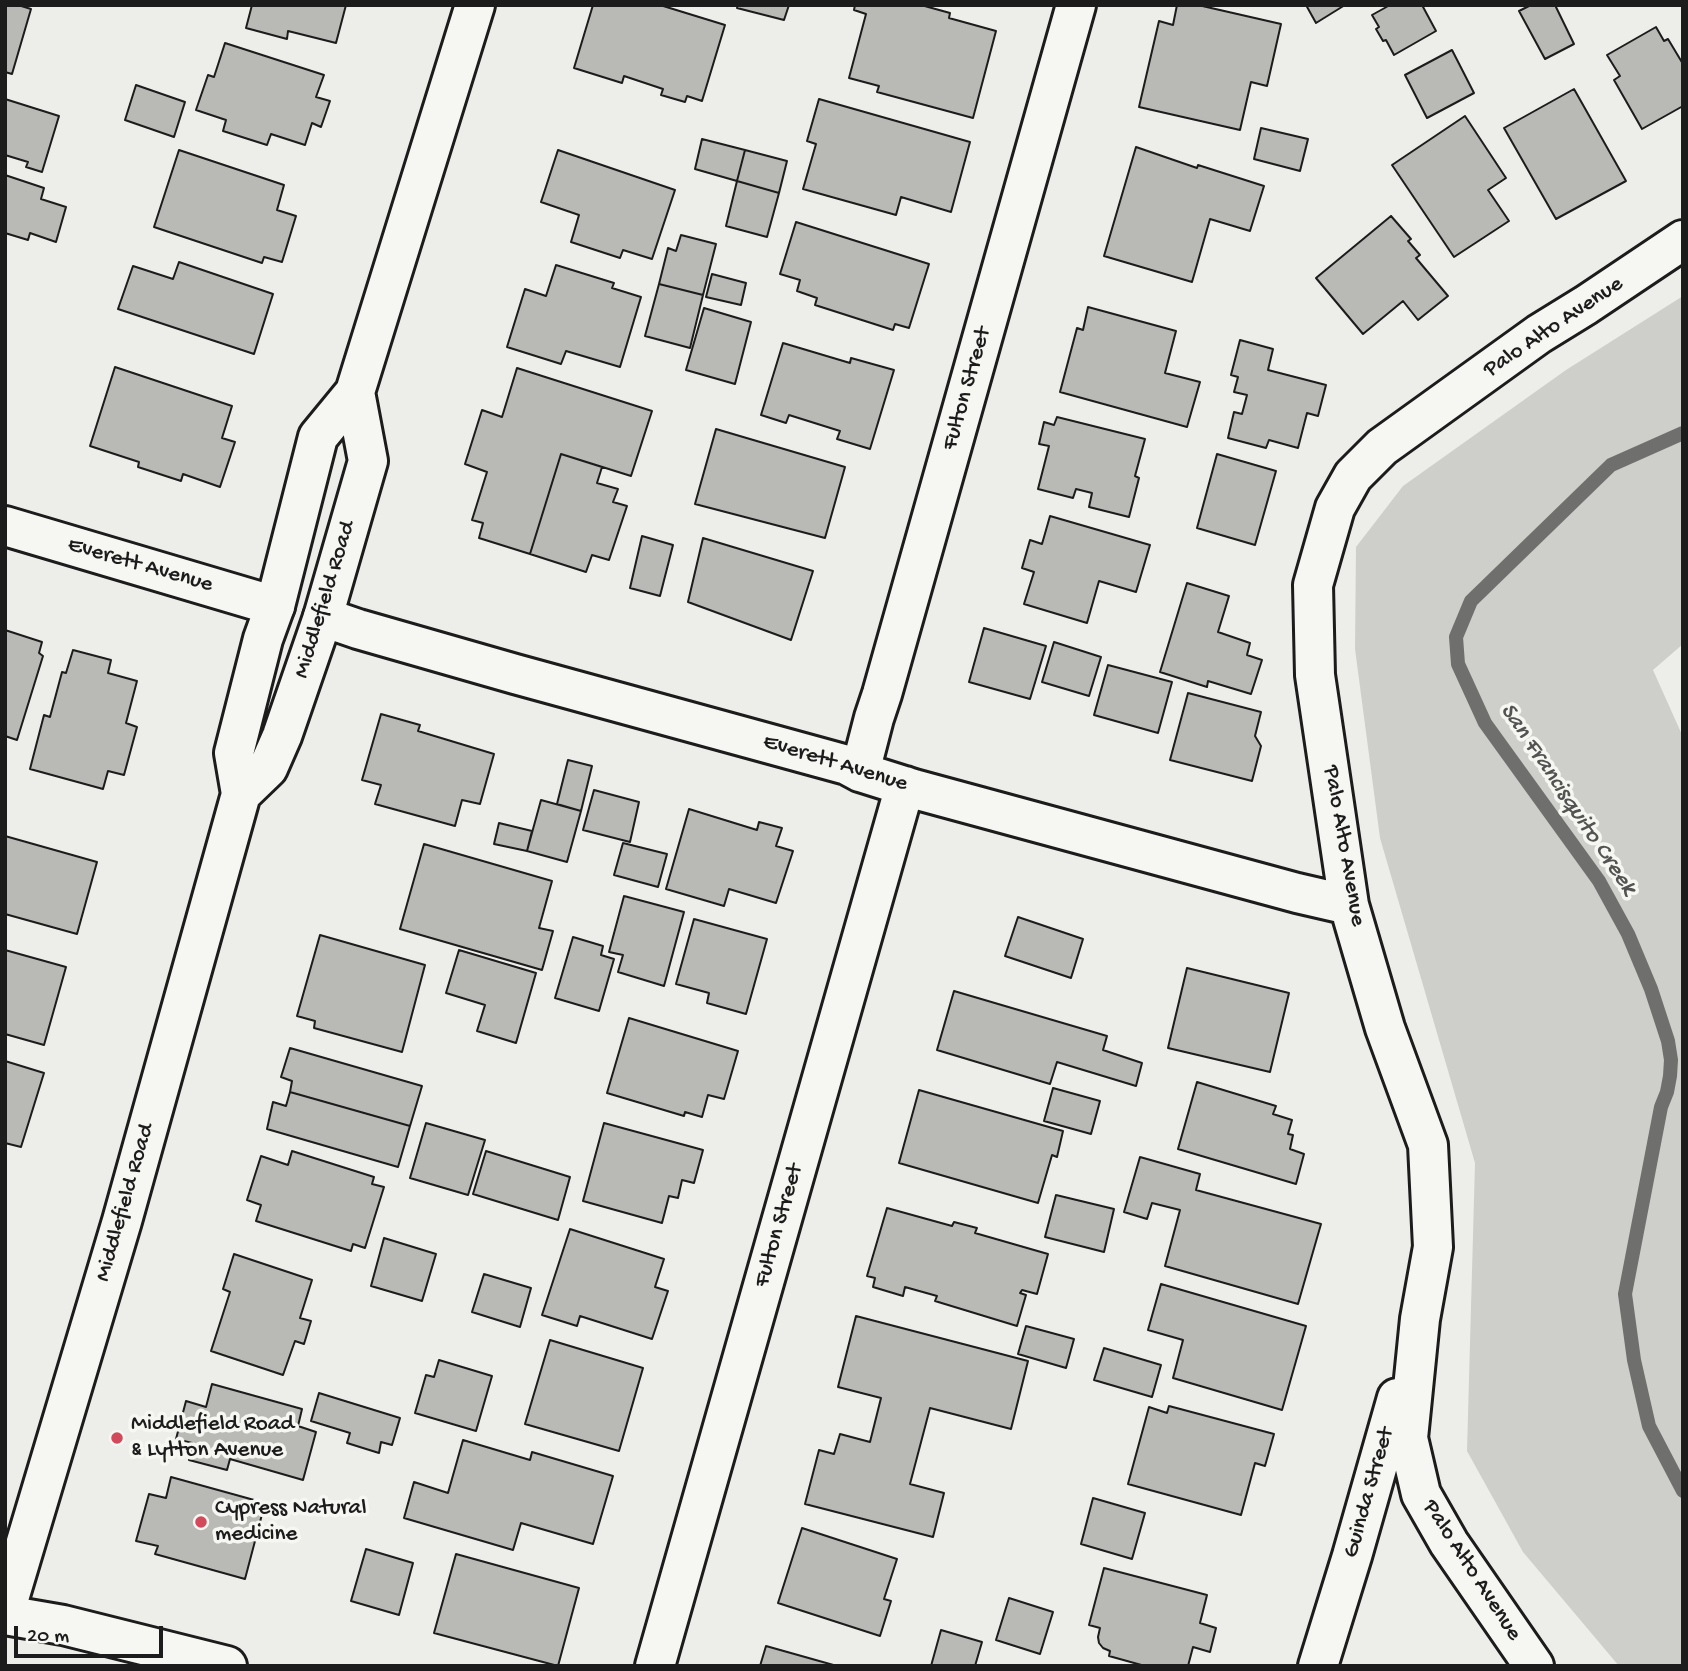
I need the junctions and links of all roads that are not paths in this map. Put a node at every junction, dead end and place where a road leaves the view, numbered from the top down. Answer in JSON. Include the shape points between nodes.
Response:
{"nodes":[{"id":1,"x":475,"y":5,"type":"edge"},
{"id":2,"x":1076,"y":5,"type":"edge"},
{"id":3,"x":1683,"y":240,"type":"edge"},
{"id":4,"x":355,"y":391,"type":"junction"},
{"id":5,"x":308,"y":479,"type":"junction"},
{"id":6,"x":5,"y":526,"type":"edge"},
{"id":7,"x":275,"y":606,"type":"junction"},
{"id":8,"x":323,"y":617,"type":"junction"},
{"id":9,"x":282,"y":736,"type":"junction"},
{"id":10,"x":860,"y":772,"type":"junction"},
{"id":11,"x":905,"y":786,"type":"junction"},
{"id":12,"x":241,"y":793,"type":"junction"},
{"id":13,"x":1349,"y":905,"type":"junction"},
{"id":14,"x":1420,"y":1319,"type":"junction"},
{"id":15,"x":5,"y":1614,"type":"edge"},
{"id":16,"x":228,"y":1666,"type":"edge"},
{"id":17,"x":655,"y":1666,"type":"edge"},
{"id":18,"x":1318,"y":1666,"type":"edge"},
{"id":19,"x":1534,"y":1666,"type":"edge"}],
"edges":[{"from":1,"to":4,"type":"street","name":"Middlefield Road"},
{"from":2,"to":10,"type":"street","name":"Fulton Street"},
{"from":3,"to":13,"type":"street","name":"Palo Alto Avenue","via":[[1539,334],[1382,447],[1353,476],[1335,508],[1313,585],[1315,675]]},
{"from":4,"to":5,"type":"street","name":"Middlefield Road","via":[[318,437]]},
{"from":4,"to":8,"type":"street","name":"Middlefield Road","via":[[368,461]]},
{"from":5,"to":7,"type":"street","name":"Middlefield Road"},
{"from":5,"to":8,"type":"street","via":[[325,493],[314,581]]},
{"from":6,"to":7,"type":"street","name":"Everett Avenue"},
{"from":7,"to":9,"type":"street","via":[[289,640],[276,702]]},
{"from":7,"to":12,"type":"street","name":"Middlefield Road","via":[[234,753]]},
{"from":8,"to":9,"type":"street","name":"Middlefield Road"},
{"from":8,"to":10,"type":"street","name":"Everett Avenue"},
{"from":9,"to":12,"type":"street","name":"Middlefield Road","via":[[268,768]]},
{"from":10,"to":11,"type":"street","name":"Everett Avenue"},
{"from":11,"to":13,"type":"street","name":"Everett Avenue"},
{"from":11,"to":17,"type":"street","name":"Fulton Street"},
{"from":12,"to":15,"type":"street","name":"Middlefield Road","via":[[118,1234]]},
{"from":13,"to":14,"type":"street","name":"Palo Alto Avenue","via":[[1385,1028],[1428,1145],[1433,1247]]},
{"from":14,"to":18,"type":"street","name":"Guinda Street"},
{"from":14,"to":19,"type":"street","name":"Palo Alto Avenue","via":[[1408,1438],[1421,1493],[1449,1543]]},
{"from":15,"to":16,"type":"street"}]}
